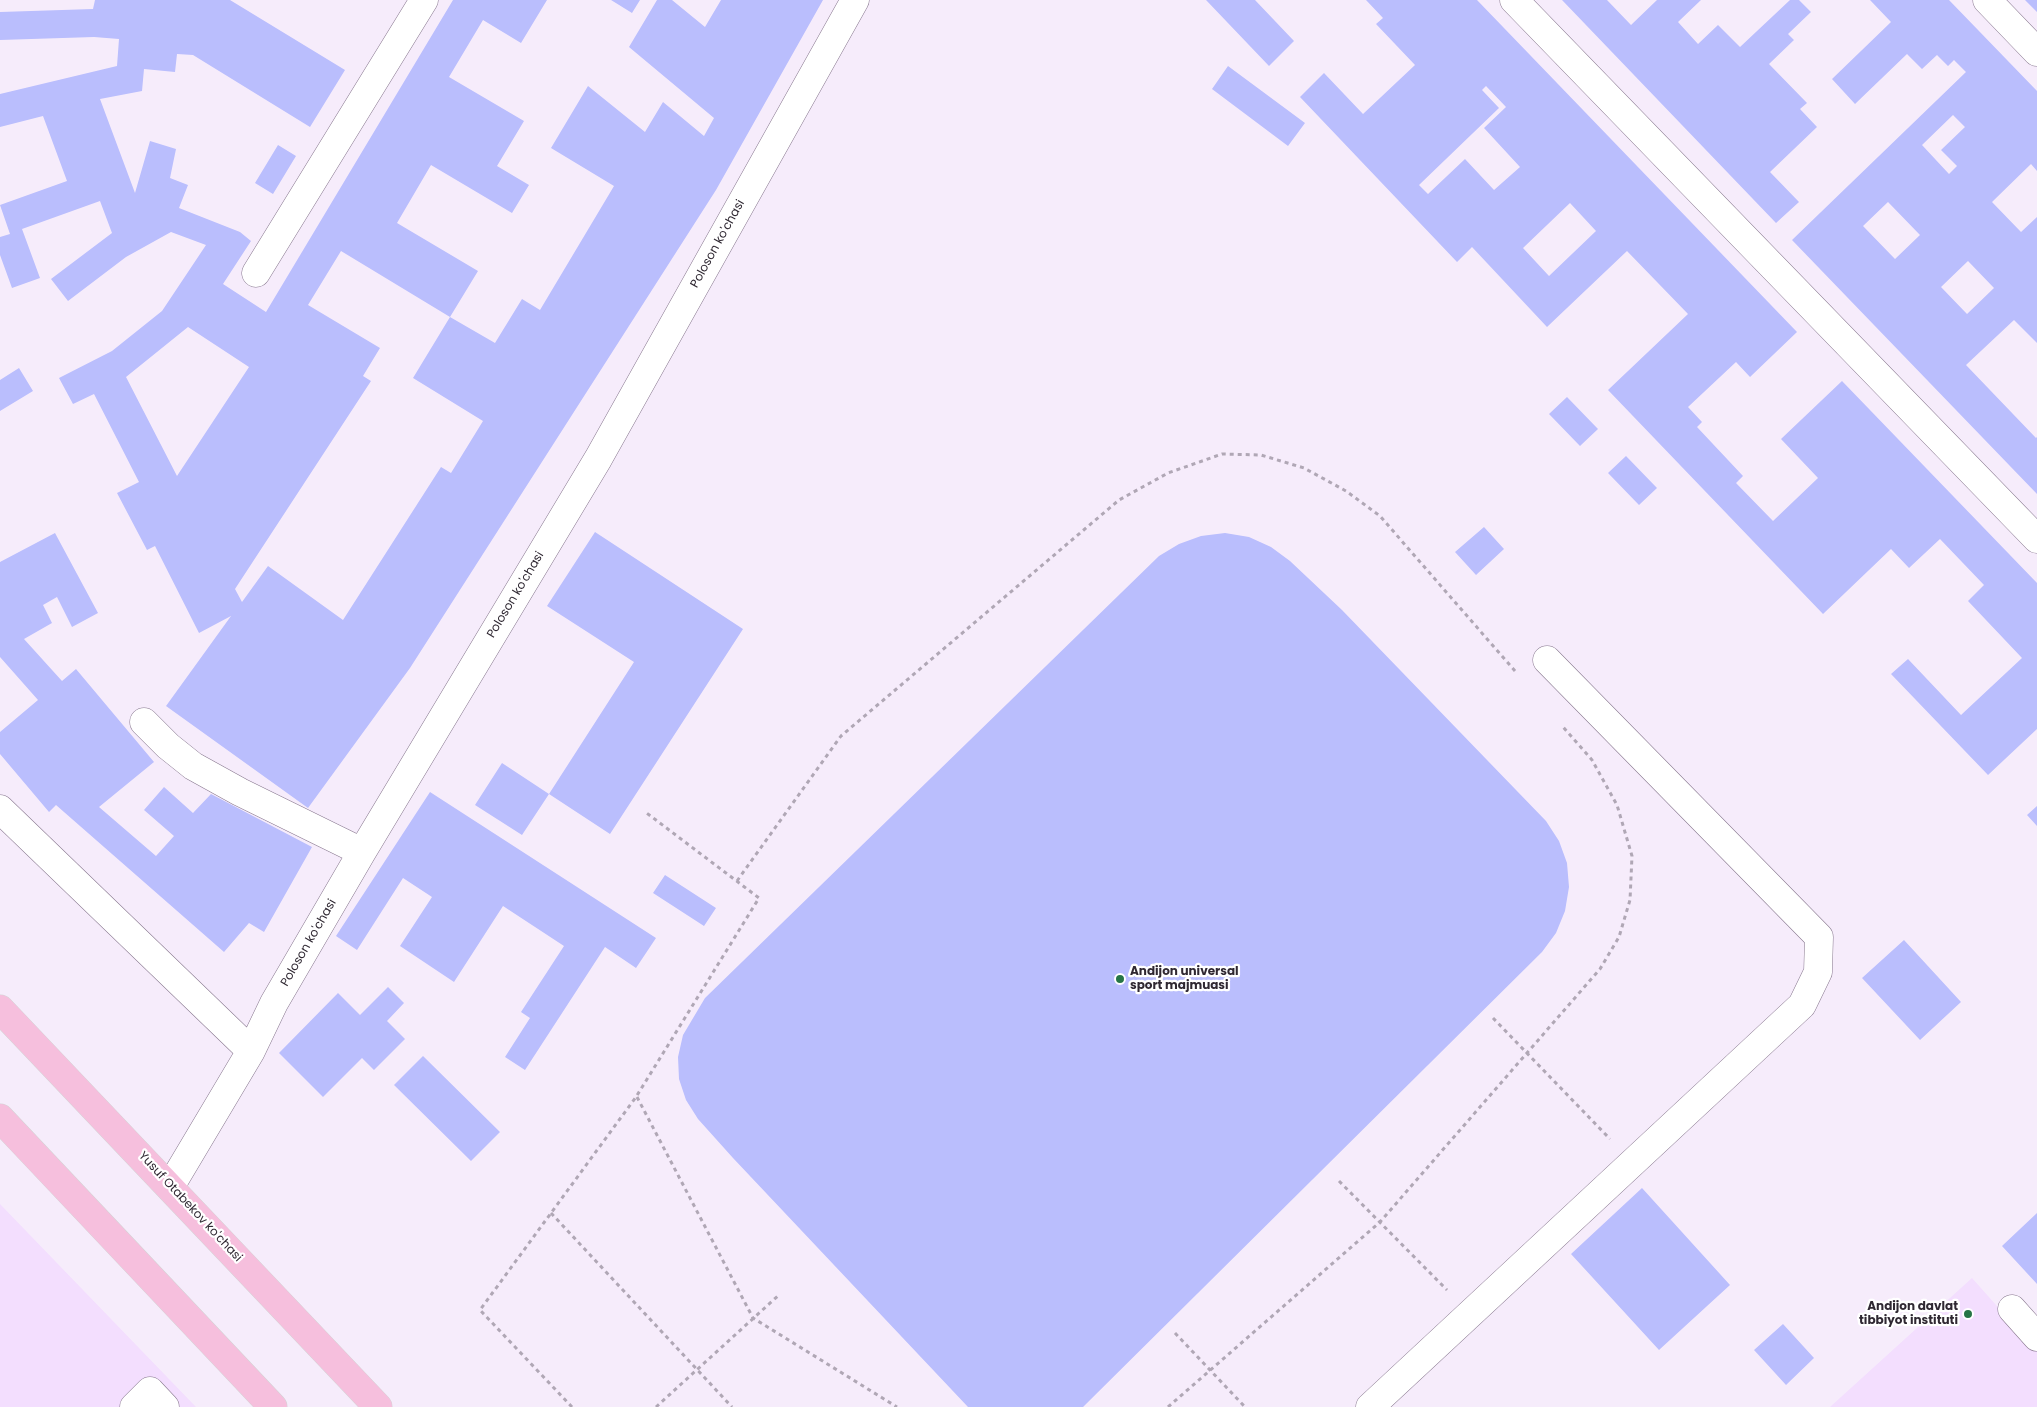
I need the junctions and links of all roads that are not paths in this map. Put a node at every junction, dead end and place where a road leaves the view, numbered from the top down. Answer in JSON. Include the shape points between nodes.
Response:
{"nodes":[{"id":1,"x":424,"y":0,"type":"edge"},
{"id":2,"x":855,"y":0,"type":"edge"},
{"id":3,"x":1514,"y":0,"type":"edge"},
{"id":4,"x":1987,"y":0,"type":"edge"},
{"id":5,"x":2037,"y":52,"type":"edge"},
{"id":6,"x":256,"y":272,"type":"dead end"},
{"id":7,"x":2037,"y":539,"type":"edge"},
{"id":8,"x":1547,"y":660,"type":"dead end"},
{"id":9,"x":144,"y":722,"type":"dead end"},
{"id":10,"x":0,"y":810,"type":"edge"},
{"id":11,"x":362,"y":852,"type":"junction"},
{"id":12,"x":0,"y":1009,"type":"edge"},
{"id":13,"x":251,"y":1051,"type":"junction"},
{"id":14,"x":0,"y":1118,"type":"edge"},
{"id":15,"x":170,"y":1187,"type":"junction"},
{"id":16,"x":2012,"y":1309,"type":"dead end"},
{"id":17,"x":2037,"y":1337,"type":"edge"},
{"id":18,"x":134,"y":1407,"type":"edge"},
{"id":19,"x":165,"y":1407,"type":"edge"},
{"id":20,"x":273,"y":1407,"type":"edge"},
{"id":21,"x":378,"y":1407,"type":"edge"},
{"id":22,"x":1370,"y":1407,"type":"edge"}],
"edges":[{"from":1,"to":6,"type":"street"},
{"from":2,"to":11,"type":"street","name":"Poloson ko'chasi","via":[[598,459]]},
{"from":3,"to":7,"type":"street"},
{"from":4,"to":5,"type":"street"},
{"from":8,"to":22,"type":"street","via":[[1819,937],[1818,972],[1802,1005]]},
{"from":9,"to":11,"type":"street","via":[[193,766]]},
{"from":10,"to":13,"type":"street"},
{"from":11,"to":13,"type":"street","name":"Poloson ko'chasi","via":[[274,1003]]},
{"from":12,"to":15,"type":"main road","name":"Yusuf Otabekov ko'chasi"},
{"from":13,"to":15,"type":"street","name":"Poloson ko'chasi"},
{"from":14,"to":20,"type":"main road"},
{"from":15,"to":21,"type":"main road","name":"Yusuf Otabekov ko'chasi"},
{"from":16,"to":17,"type":"street"},
{"from":18,"to":19,"type":"street","via":[[150,1391]]}]}
